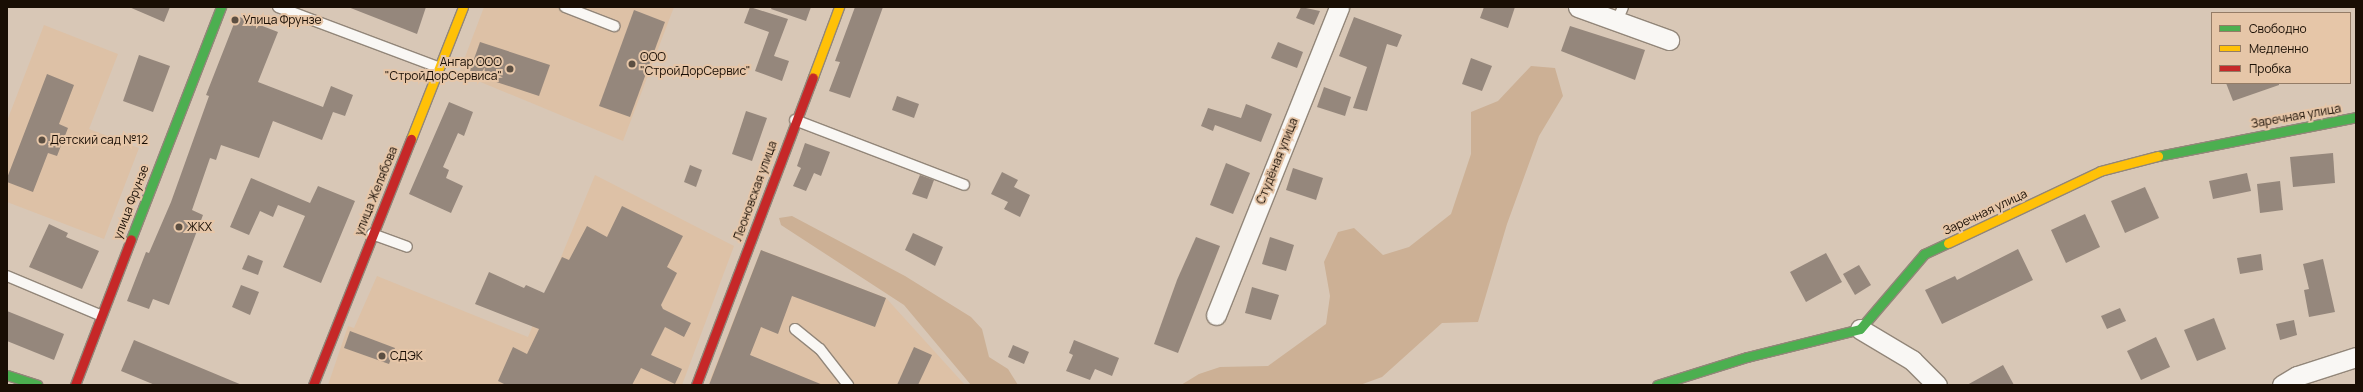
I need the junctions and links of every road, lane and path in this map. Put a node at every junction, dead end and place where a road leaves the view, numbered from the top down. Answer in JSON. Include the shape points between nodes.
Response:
{"nodes":[{"id":1,"x":221,"y":7,"type":"edge"},
{"id":2,"x":278,"y":7,"type":"edge"},
{"id":3,"x":462,"y":7,"type":"edge"},
{"id":4,"x":565,"y":7,"type":"edge"},
{"id":5,"x":839,"y":7,"type":"edge"},
{"id":6,"x":1338,"y":7,"type":"edge"},
{"id":7,"x":1578,"y":7,"type":"edge"},
{"id":8,"x":1620,"y":14,"type":"edge"},
{"id":9,"x":614,"y":26,"type":"dead end"},
{"id":10,"x":1669,"y":40,"type":"dead end"},
{"id":11,"x":438,"y":66,"type":"junction"},
{"id":12,"x":2356,"y":117,"type":"edge"},
{"id":13,"x":795,"y":120,"type":"junction"},
{"id":14,"x":964,"y":185,"type":"dead end"},
{"id":15,"x":372,"y":234,"type":"junction"},
{"id":16,"x":408,"y":247,"type":"dead end"},
{"id":17,"x":7,"y":276,"type":"edge"},
{"id":18,"x":100,"y":315,"type":"junction"},
{"id":19,"x":1216,"y":315,"type":"dead end"},
{"id":20,"x":795,"y":329,"type":"dead end"},
{"id":21,"x":1860,"y":329,"type":"junction"},
{"id":22,"x":2356,"y":357,"type":"edge"},
{"id":23,"x":7,"y":375,"type":"edge"},
{"id":24,"x":37,"y":385,"type":"edge"},
{"id":25,"x":75,"y":385,"type":"edge"},
{"id":26,"x":313,"y":385,"type":"edge"},
{"id":27,"x":696,"y":385,"type":"edge"},
{"id":28,"x":848,"y":385,"type":"edge"},
{"id":29,"x":1657,"y":385,"type":"edge"},
{"id":30,"x":1937,"y":385,"type":"edge"},
{"id":31,"x":2282,"y":385,"type":"edge"}],
"edges":[{"from":1,"to":18,"type":"street","name":"улица Фрунзе"},
{"from":2,"to":11,"type":"lane"},
{"from":3,"to":11,"type":"street","name":"улица Желябова"},
{"from":4,"to":9,"type":"lane"},
{"from":5,"to":13,"type":"street","name":"Леоновская улица"},
{"from":6,"to":19,"type":"street","name":"Студёная улица"},
{"from":7,"to":8,"type":"street"},
{"from":8,"to":10,"type":"street"},
{"from":11,"to":15,"type":"street","name":"улица Желябова"},
{"from":12,"to":21,"type":"street","name":"Заречная улица","via":[[2185,149],[2100,171],[1924,254]]},
{"from":13,"to":14,"type":"lane"},
{"from":13,"to":27,"type":"street","name":"Леоновская улица"},
{"from":15,"to":16,"type":"lane"},
{"from":15,"to":26,"type":"street","name":"улица Желябова"},
{"from":17,"to":18,"type":"lane"},
{"from":18,"to":25,"type":"street","name":"улица Фрунзе"},
{"from":20,"to":28,"type":"lane","via":[[820,349]]},
{"from":21,"to":29,"type":"street","via":[[1747,357]]},
{"from":21,"to":30,"type":"street","via":[[1912,360]]},
{"from":22,"to":31,"type":"street","via":[[2297,376]]},
{"from":23,"to":24,"type":"street"}]}
